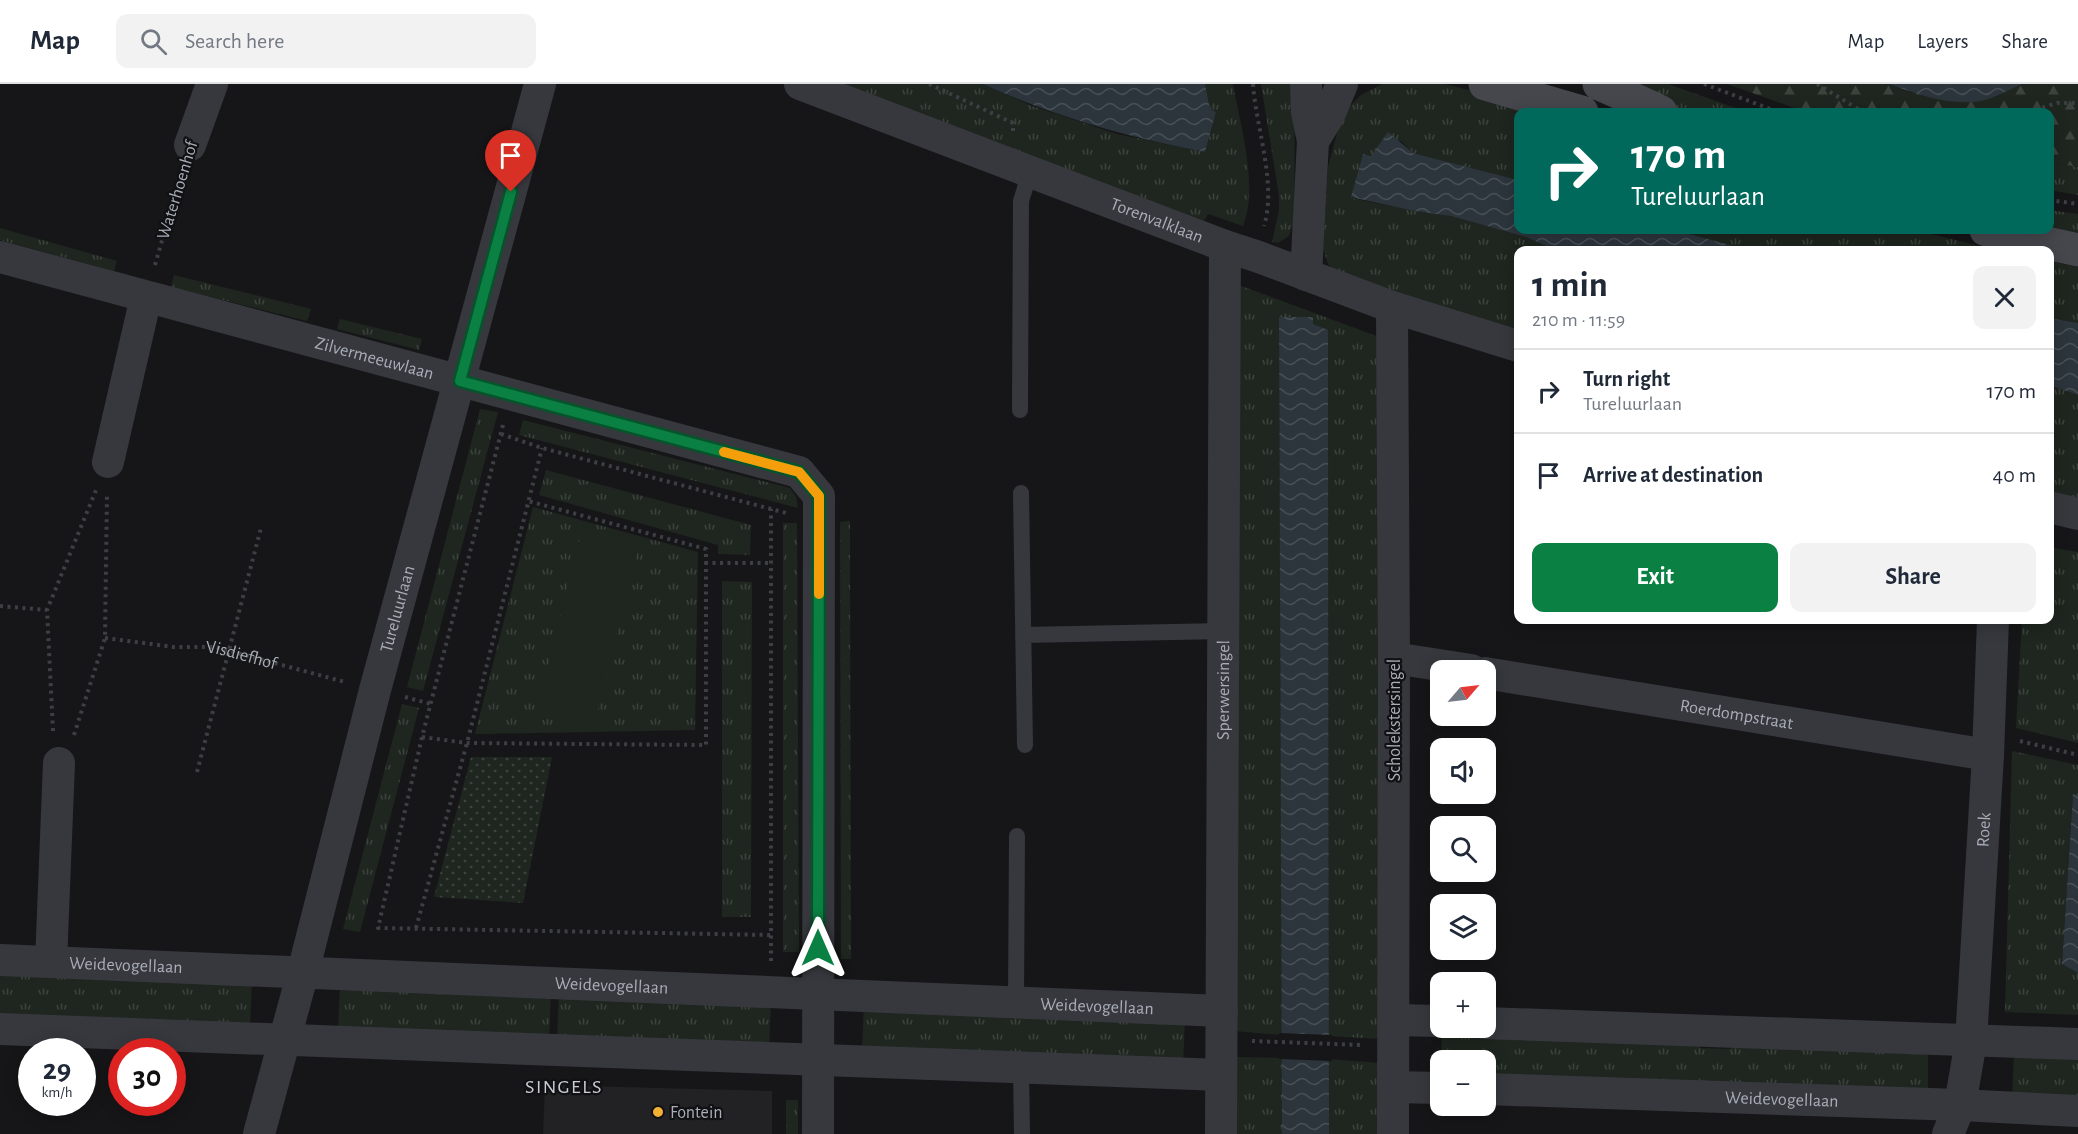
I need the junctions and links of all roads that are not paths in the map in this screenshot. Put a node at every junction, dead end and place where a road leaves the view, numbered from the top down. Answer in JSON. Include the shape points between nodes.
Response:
{"nodes":[{"id":1,"x":212,"y":84,"type":"edge"},
{"id":2,"x":540,"y":84,"type":"edge"},
{"id":3,"x":800,"y":84,"type":"edge"},
{"id":4,"x":1306,"y":84,"type":"edge"},
{"id":5,"x":1342,"y":84,"type":"edge"},
{"id":6,"x":1485,"y":84,"type":"edge"},
{"id":7,"x":1599,"y":84,"type":"edge"},
{"id":8,"x":1568,"y":108,"type":"edge"},
{"id":9,"x":1652,"y":108,"type":"edge"},
{"id":10,"x":1313,"y":141,"type":"junction"},
{"id":11,"x":190,"y":145,"type":"road end"},
{"id":12,"x":1020,"y":168,"type":"junction"},
{"id":13,"x":2004,"y":234,"type":"edge"},
{"id":14,"x":1225,"y":246,"type":"junction"},
{"id":15,"x":2078,"y":250,"type":"edge"},
{"id":16,"x":0,"y":257,"type":"edge"},
{"id":17,"x":1306,"y":275,"type":"junction"},
{"id":18,"x":146,"y":297,"type":"junction"},
{"id":19,"x":1392,"y":307,"type":"junction"},
{"id":20,"x":1514,"y":345,"type":"edge"},
{"id":21,"x":460,"y":381,"type":"junction"},
{"id":22,"x":1020,"y":410,"type":"dead end"},
{"id":23,"x":108,"y":462,"type":"road end"},
{"id":24,"x":1021,"y":493,"type":"dead end"},
{"id":25,"x":2054,"y":508,"type":"edge"},
{"id":26,"x":2078,"y":514,"type":"edge"},
{"id":27,"x":1993,"y":624,"type":"edge"},
{"id":28,"x":1223,"y":631,"type":"junction"},
{"id":29,"x":1023,"y":635,"type":"junction"},
{"id":30,"x":1394,"y":658,"type":"junction"},
{"id":31,"x":1430,"y":664,"type":"edge"},
{"id":32,"x":1496,"y":675,"type":"edge"},
{"id":33,"x":1987,"y":744,"type":"junction"},
{"id":34,"x":1025,"y":745,"type":"dead end"},
{"id":35,"x":59,"y":763,"type":"road end"},
{"id":36,"x":1017,"y":836,"type":"dead end"},
{"id":37,"x":0,"y":960,"type":"edge"},
{"id":38,"x":51,"y":962,"type":"junction"},
{"id":39,"x":303,"y":972,"type":"junction"},
{"id":40,"x":818,"y":995,"type":"junction"},
{"id":41,"x":1016,"y":1003,"type":"junction"},
{"id":42,"x":1222,"y":1011,"type":"junction"},
{"id":43,"x":1394,"y":1020,"type":"junction"},
{"id":44,"x":1430,"y":1022,"type":"edge"},
{"id":45,"x":1496,"y":1023,"type":"edge"},
{"id":46,"x":0,"y":1029,"type":"edge"},
{"id":47,"x":284,"y":1039,"type":"junction"},
{"id":48,"x":1971,"y":1041,"type":"junction"},
{"id":49,"x":2078,"y":1044,"type":"edge"},
{"id":50,"x":818,"y":1061,"type":"junction"},
{"id":51,"x":1021,"y":1068,"type":"junction"},
{"id":52,"x":1221,"y":1075,"type":"junction"},
{"id":53,"x":1393,"y":1087,"type":"junction"},
{"id":54,"x":1430,"y":1088,"type":"edge"},
{"id":55,"x":1496,"y":1089,"type":"edge"},
{"id":56,"x":1960,"y":1105,"type":"junction"},
{"id":57,"x":2078,"y":1111,"type":"edge"},
{"id":58,"x":259,"y":1134,"type":"edge"},
{"id":59,"x":818,"y":1134,"type":"edge"},
{"id":60,"x":1022,"y":1134,"type":"edge"},
{"id":61,"x":1221,"y":1134,"type":"edge"},
{"id":62,"x":1393,"y":1134,"type":"edge"},
{"id":63,"x":1948,"y":1134,"type":"edge"}],
"edges":[{"from":1,"to":11,"type":"street","name":"Waterhoenhof"},
{"from":2,"to":21,"type":"street","name":"Tureluurlaan"},
{"from":3,"to":12,"type":"street","name":"Torenvalklaan"},
{"from":4,"to":10,"type":"street"},
{"from":5,"to":10,"type":"street"},
{"from":6,"to":8,"type":"main road"},
{"from":7,"to":9,"type":"main road"},
{"from":10,"to":17,"type":"street"},
{"from":12,"to":14,"type":"street","name":"Torenvalklaan"},
{"from":12,"to":22,"type":"lane"},
{"from":13,"to":15,"type":"main road"},
{"from":14,"to":17,"type":"street","name":"Torenvalklaan"},
{"from":14,"to":28,"type":"street","name":"Sperwersingel"},
{"from":16,"to":18,"type":"street","name":"Zilvermeeuwlaan"},
{"from":17,"to":19,"type":"street","name":"Torenvalklaan"},
{"from":18,"to":21,"type":"street","name":"Zilvermeeuwlaan"},
{"from":18,"to":23,"type":"street"},
{"from":19,"to":20,"type":"street","name":"Torenvalklaan"},
{"from":19,"to":30,"type":"street","name":"Scholekstersingel"},
{"from":21,"to":39,"type":"street","name":"Tureluurlaan"},
{"from":21,"to":40,"type":"street","name":"Zilvermeeuwlaan","via":[[799,472],[819,496]]},
{"from":24,"to":29,"type":"lane"},
{"from":25,"to":26,"type":"street"},
{"from":27,"to":33,"type":"street","name":"Roek"},
{"from":28,"to":29,"type":"lane"},
{"from":28,"to":42,"type":"street","name":"Sperwersingel"},
{"from":29,"to":34,"type":"lane"},
{"from":30,"to":31,"type":"street"},
{"from":30,"to":43,"type":"street","name":"Scholekstersingel"},
{"from":32,"to":33,"type":"street","name":"Roerdompstraat"},
{"from":33,"to":48,"type":"street","name":"Roek"},
{"from":35,"to":38,"type":"street"},
{"from":36,"to":41,"type":"lane"},
{"from":37,"to":38,"type":"street","name":"Weidevogellaan"},
{"from":38,"to":39,"type":"street","name":"Weidevogellaan"},
{"from":39,"to":40,"type":"street","name":"Weidevogellaan"},
{"from":39,"to":47,"type":"street","name":"Tureluurlaan"},
{"from":40,"to":41,"type":"street","name":"Weidevogellaan"},
{"from":40,"to":50,"type":"street","name":"Zilvermeeuwlaan"},
{"from":41,"to":42,"type":"street","name":"Weidevogellaan"},
{"from":42,"to":52,"type":"street","name":"Sperwersingel"},
{"from":43,"to":44,"type":"street"},
{"from":43,"to":53,"type":"street","name":"Scholekstersingel"},
{"from":45,"to":48,"type":"street"},
{"from":46,"to":47,"type":"street"},
{"from":47,"to":50,"type":"street"},
{"from":47,"to":58,"type":"street","name":"Tureluurlaan"},
{"from":48,"to":49,"type":"street"},
{"from":48,"to":56,"type":"street","name":"Roek"},
{"from":50,"to":51,"type":"street"},
{"from":50,"to":59,"type":"street","name":"Zilvermeeuwlaan"},
{"from":51,"to":52,"type":"street"},
{"from":51,"to":60,"type":"lane"},
{"from":52,"to":61,"type":"street","name":"Sperwersingel"},
{"from":53,"to":54,"type":"street"},
{"from":53,"to":62,"type":"street","name":"Scholekstersingel"},
{"from":55,"to":56,"type":"street","name":"Weidevogellaan"},
{"from":56,"to":57,"type":"street","name":"Weidevogellaan"},
{"from":56,"to":63,"type":"street","name":"Roek"}]}
